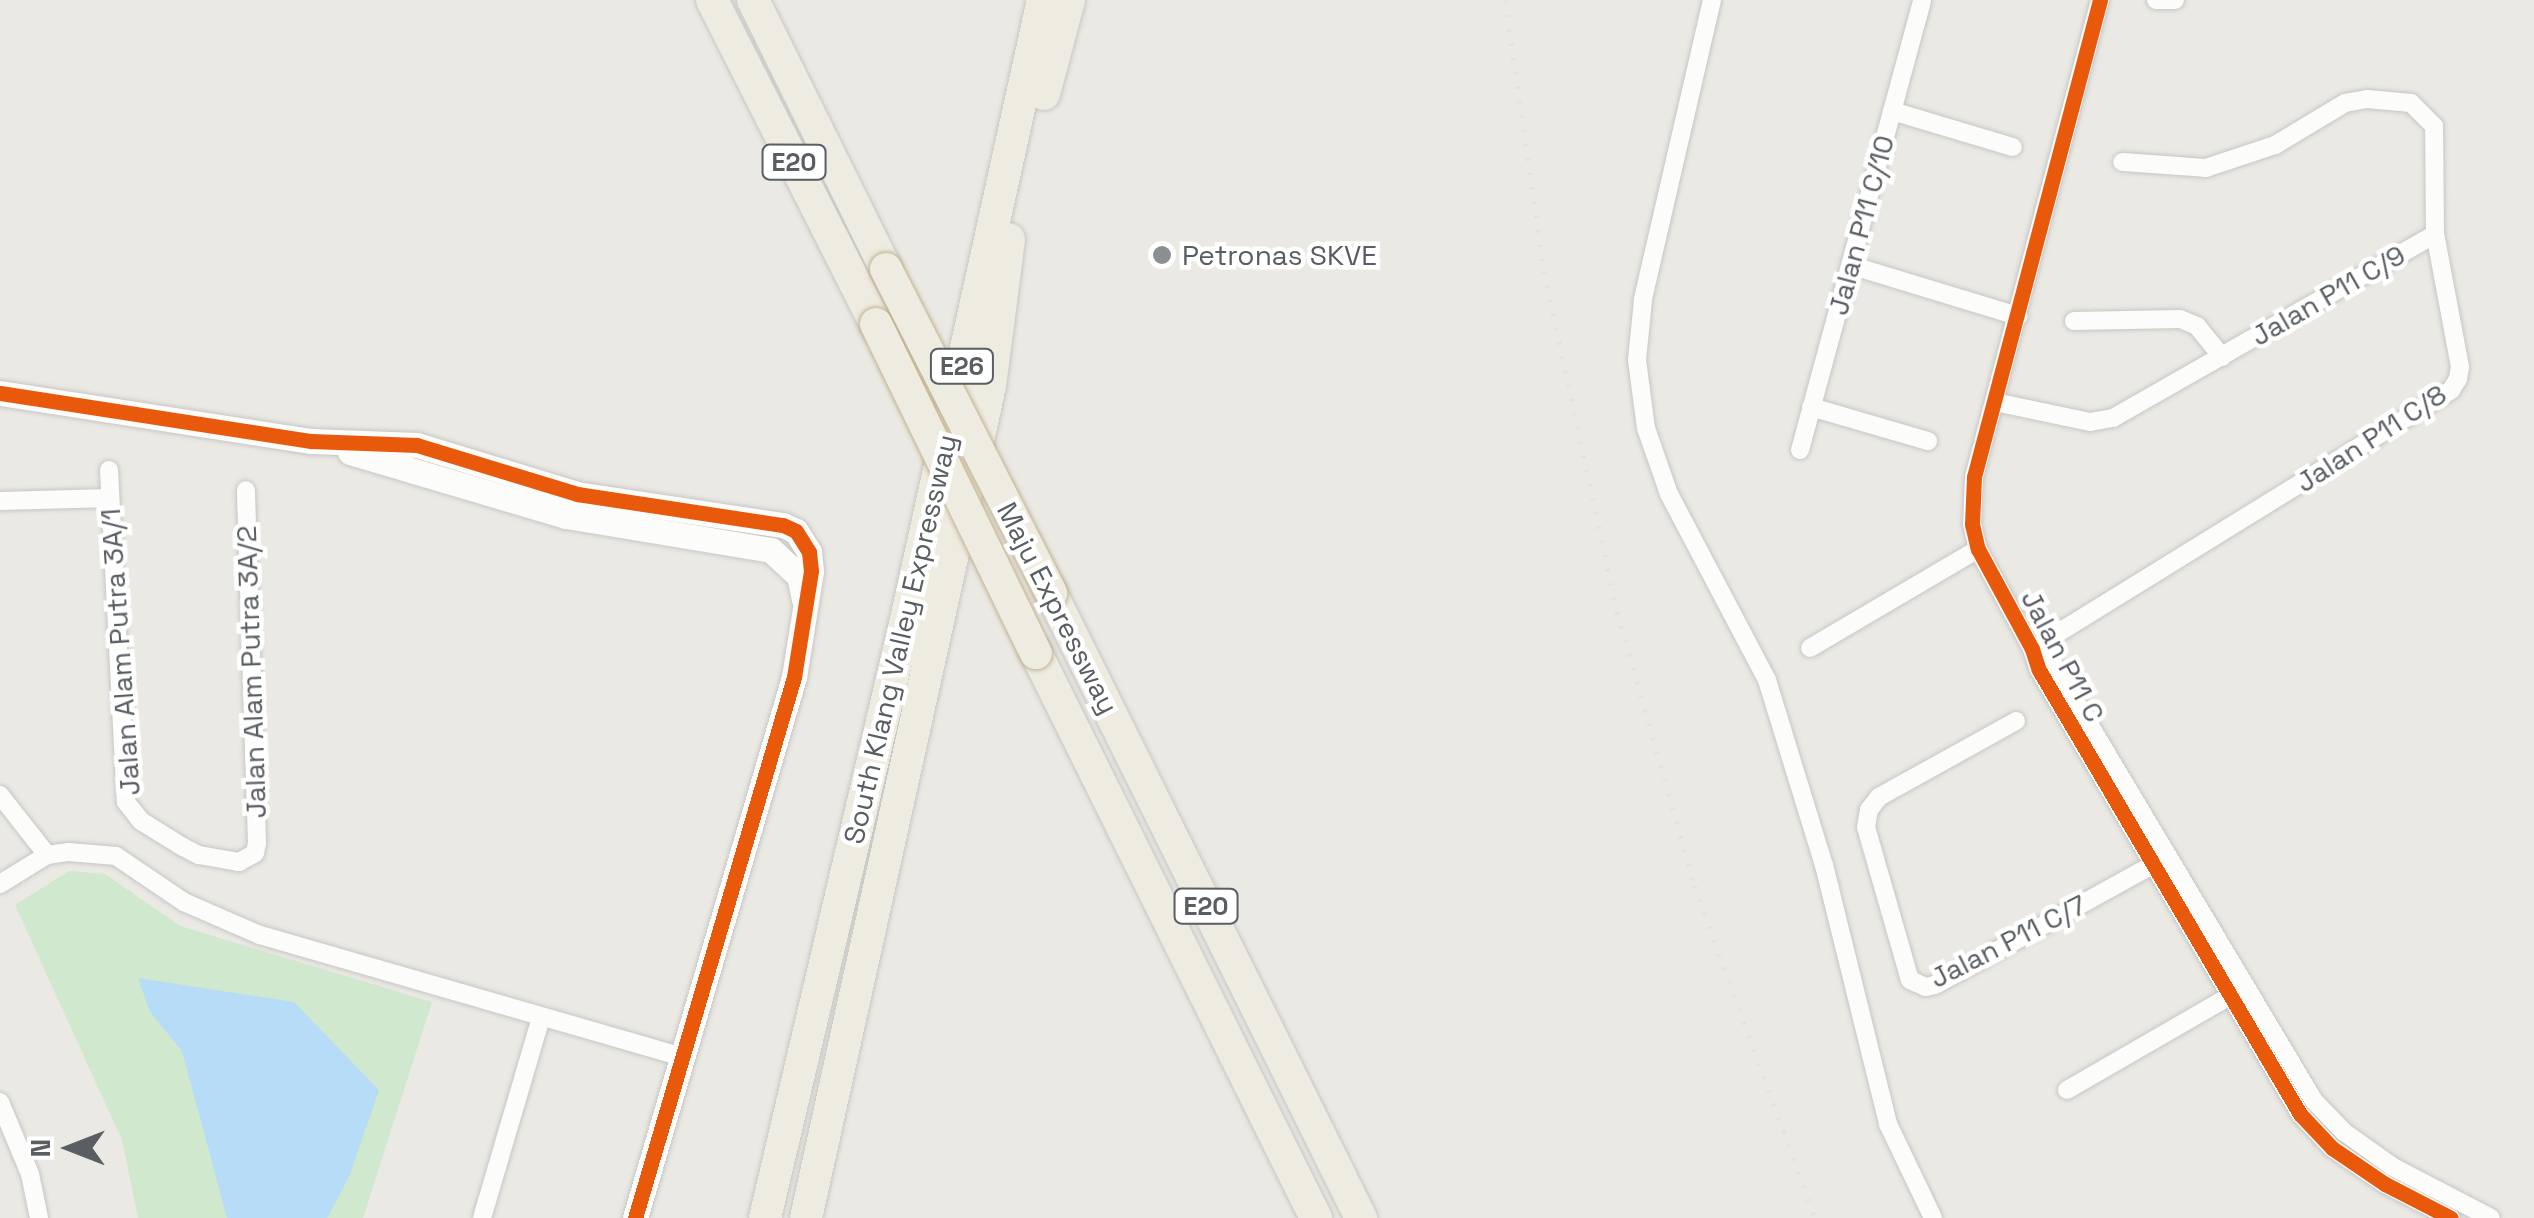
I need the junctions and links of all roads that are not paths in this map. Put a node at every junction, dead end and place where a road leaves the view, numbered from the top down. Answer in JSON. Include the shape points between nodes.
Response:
{"nodes":[{"id":1,"x":712,"y":0,"type":"edge"},
{"id":2,"x":752,"y":0,"type":"edge"},
{"id":3,"x":1043,"y":0,"type":"edge"},
{"id":4,"x":1068,"y":0,"type":"edge"},
{"id":5,"x":1712,"y":0,"type":"edge"},
{"id":6,"x":1922,"y":0,"type":"edge"},
{"id":7,"x":2100,"y":0,"type":"edge"},
{"id":8,"x":2156,"y":0,"type":"edge"},
{"id":9,"x":2175,"y":0,"type":"edge"},
{"id":10,"x":1892,"y":111,"type":"junction"},
{"id":11,"x":2013,"y":147,"type":"dead end"},
{"id":12,"x":2122,"y":162,"type":"dead end"},
{"id":13,"x":2435,"y":234,"type":"junction"},
{"id":14,"x":1850,"y":265,"type":"junction"},
{"id":15,"x":2018,"y":316,"type":"junction"},
{"id":16,"x":2074,"y":321,"type":"dead end"},
{"id":17,"x":2222,"y":357,"type":"junction"},
{"id":18,"x":0,"y":393,"type":"edge"},
{"id":19,"x":1995,"y":402,"type":"junction"},
{"id":20,"x":1811,"y":407,"type":"junction"},
{"id":21,"x":311,"y":441,"type":"junction"},
{"id":22,"x":1928,"y":441,"type":"dead end"},
{"id":23,"x":399,"y":444,"type":"junction"},
{"id":24,"x":1800,"y":450,"type":"dead end"},
{"id":25,"x":499,"y":469,"type":"junction"},
{"id":26,"x":109,"y":470,"type":"dead end"},
{"id":27,"x":429,"y":476,"type":"junction"},
{"id":28,"x":246,"y":490,"type":"dead end"},
{"id":29,"x":110,"y":498,"type":"junction"},
{"id":30,"x":0,"y":501,"type":"edge"},
{"id":31,"x":642,"y":504,"type":"junction"},
{"id":32,"x":661,"y":534,"type":"junction"},
{"id":33,"x":1978,"y":549,"type":"junction"},
{"id":34,"x":804,"y":601,"type":"junction"},
{"id":35,"x":1810,"y":648,"type":"dead end"},
{"id":36,"x":2032,"y":649,"type":"junction"},
{"id":37,"x":2016,"y":721,"type":"dead end"},
{"id":38,"x":0,"y":795,"type":"edge"},
{"id":39,"x":47,"y":855,"type":"junction"},
{"id":40,"x":200,"y":855,"type":"joint"},
{"id":41,"x":2151,"y":866,"type":"junction"},
{"id":42,"x":0,"y":884,"type":"edge"},
{"id":43,"x":2230,"y":996,"type":"junction"},
{"id":44,"x":541,"y":1016,"type":"junction"},
{"id":45,"x":684,"y":1057,"type":"junction"},
{"id":46,"x":2067,"y":1090,"type":"dead end"},
{"id":47,"x":0,"y":1102,"type":"edge"},
{"id":48,"x":830,"y":1104,"type":"junction"},
{"id":49,"x":20,"y":1147,"type":"junction"},
{"id":50,"x":0,"y":1153,"type":"edge"},
{"id":51,"x":39,"y":1218,"type":"edge"},
{"id":52,"x":482,"y":1218,"type":"edge"},
{"id":53,"x":635,"y":1218,"type":"edge"},
{"id":54,"x":766,"y":1218,"type":"edge"},
{"id":55,"x":806,"y":1218,"type":"edge"},
{"id":56,"x":823,"y":1218,"type":"edge"},
{"id":57,"x":1316,"y":1218,"type":"edge"},
{"id":58,"x":1361,"y":1218,"type":"edge"},
{"id":59,"x":1932,"y":1218,"type":"edge"},
{"id":60,"x":2451,"y":1218,"type":"edge"},
{"id":61,"x":2490,"y":1218,"type":"edge"}],
"edges":[{"from":1,"to":57,"type":"highway","name":"Maju Expressway","number":"E20","bridge":true},
{"from":2,"to":58,"type":"highway","name":"Maju Expressway","number":"E20","bridge":true},
{"from":3,"to":54,"type":"highway","name":"South Klang Valley Expressway","number":"E26"},
{"from":4,"to":48,"type":"highway","name":"South Klang Valley Expressway","number":"E26","via":[[1014,207],[990,386]]},
{"from":5,"to":59,"type":"street","via":[[1643,300],[1637,360],[1646,428],[1669,494],[1767,680],[1824,865],[1888,1124]]},
{"from":6,"to":10,"type":"street","name":"Jalan P11 C/10"},
{"from":7,"to":15,"type":"street","name":"Jalan P11 C"},
{"from":8,"to":9,"type":"street"},
{"from":10,"to":11,"type":"street"},
{"from":10,"to":14,"type":"street","name":"Jalan P11 C/10"},
{"from":12,"to":13,"type":"street","name":"Jalan P11 C/8","via":[[2206,168],[2275,145],[2346,103],[2411,103],[2434,126]]},
{"from":13,"to":17,"type":"street","name":"Jalan P11 C/9"},
{"from":13,"to":36,"type":"street","name":"Jalan P11 C/8","via":[[2460,366],[2451,390]]},
{"from":14,"to":15,"type":"street"},
{"from":14,"to":20,"type":"street","name":"Jalan P11 C/10"},
{"from":15,"to":19,"type":"street","name":"Jalan P11 C"},
{"from":16,"to":17,"type":"street","name":"Jalan P11 C/9","via":[[2180,319],[2197,326]]},
{"from":17,"to":19,"type":"street","name":"Jalan P11 C/9","via":[[2102,421]]},
{"from":18,"to":21,"type":"street"},
{"from":19,"to":33,"type":"street","name":"Jalan P11 C","via":[[1974,477]]},
{"from":20,"to":22,"type":"street"},
{"from":20,"to":24,"type":"street","name":"Jalan P11 C/10"},
{"from":21,"to":23,"type":"street"},
{"from":21,"to":27,"type":"street"},
{"from":23,"to":25,"type":"street"},
{"from":23,"to":27,"type":"street","via":[[428,460]]},
{"from":25,"to":27,"type":"street","via":[[451,465]]},
{"from":25,"to":31,"type":"street","via":[[577,494]]},
{"from":26,"to":29,"type":"street","name":"Jalan Alam Putra 3A/1"},
{"from":27,"to":32,"type":"street","via":[[566,516]]},
{"from":28,"to":40,"type":"street","name":"Jalan Alam Putra 3A/2","via":[[257,843],[255,853],[238,862]]},
{"from":29,"to":30,"type":"street"},
{"from":29,"to":40,"type":"street","name":"Jalan Alam Putra 3A/1","via":[[126,802],[141,820]]},
{"from":31,"to":32,"type":"street","via":[[662,518]]},
{"from":31,"to":34,"type":"street","via":[[796,531],[812,571]]},
{"from":32,"to":34,"type":"street","via":[[771,550],[799,576]]},
{"from":33,"to":35,"type":"street"},
{"from":33,"to":36,"type":"street","name":"Jalan P11 C"},
{"from":34,"to":45,"type":"street","via":[[794,678]]},
{"from":36,"to":41,"type":"street","name":"Jalan P11 C"},
{"from":36,"to":61,"type":"street","name":"Jalan P11 C","via":[[2052,662],[2314,1101],[2393,1167]]},
{"from":37,"to":41,"type":"street","name":"Jalan P11 C/7","via":[[1878,798],[1869,810],[1866,827],[1910,980],[1936,985]]},
{"from":38,"to":39,"type":"street"},
{"from":39,"to":42,"type":"street"},
{"from":39,"to":44,"type":"street","via":[[116,856],[184,902],[233,925]]},
{"from":41,"to":43,"type":"street","name":"Jalan P11 C"},
{"from":43,"to":46,"type":"street"},
{"from":43,"to":60,"type":"street","name":"Jalan P11 C","via":[[2316,1132],[2385,1184]]},
{"from":44,"to":45,"type":"street"},
{"from":44,"to":52,"type":"street"},
{"from":45,"to":53,"type":"street"},
{"from":47,"to":49,"type":"street"},
{"from":48,"to":55,"type":"highway","name":"South Klang Valley Expressway","number":"E26"},
{"from":48,"to":56,"type":"highway","via":[[832,1162]]},
{"from":49,"to":50,"type":"street"},
{"from":49,"to":51,"type":"street"}]}
